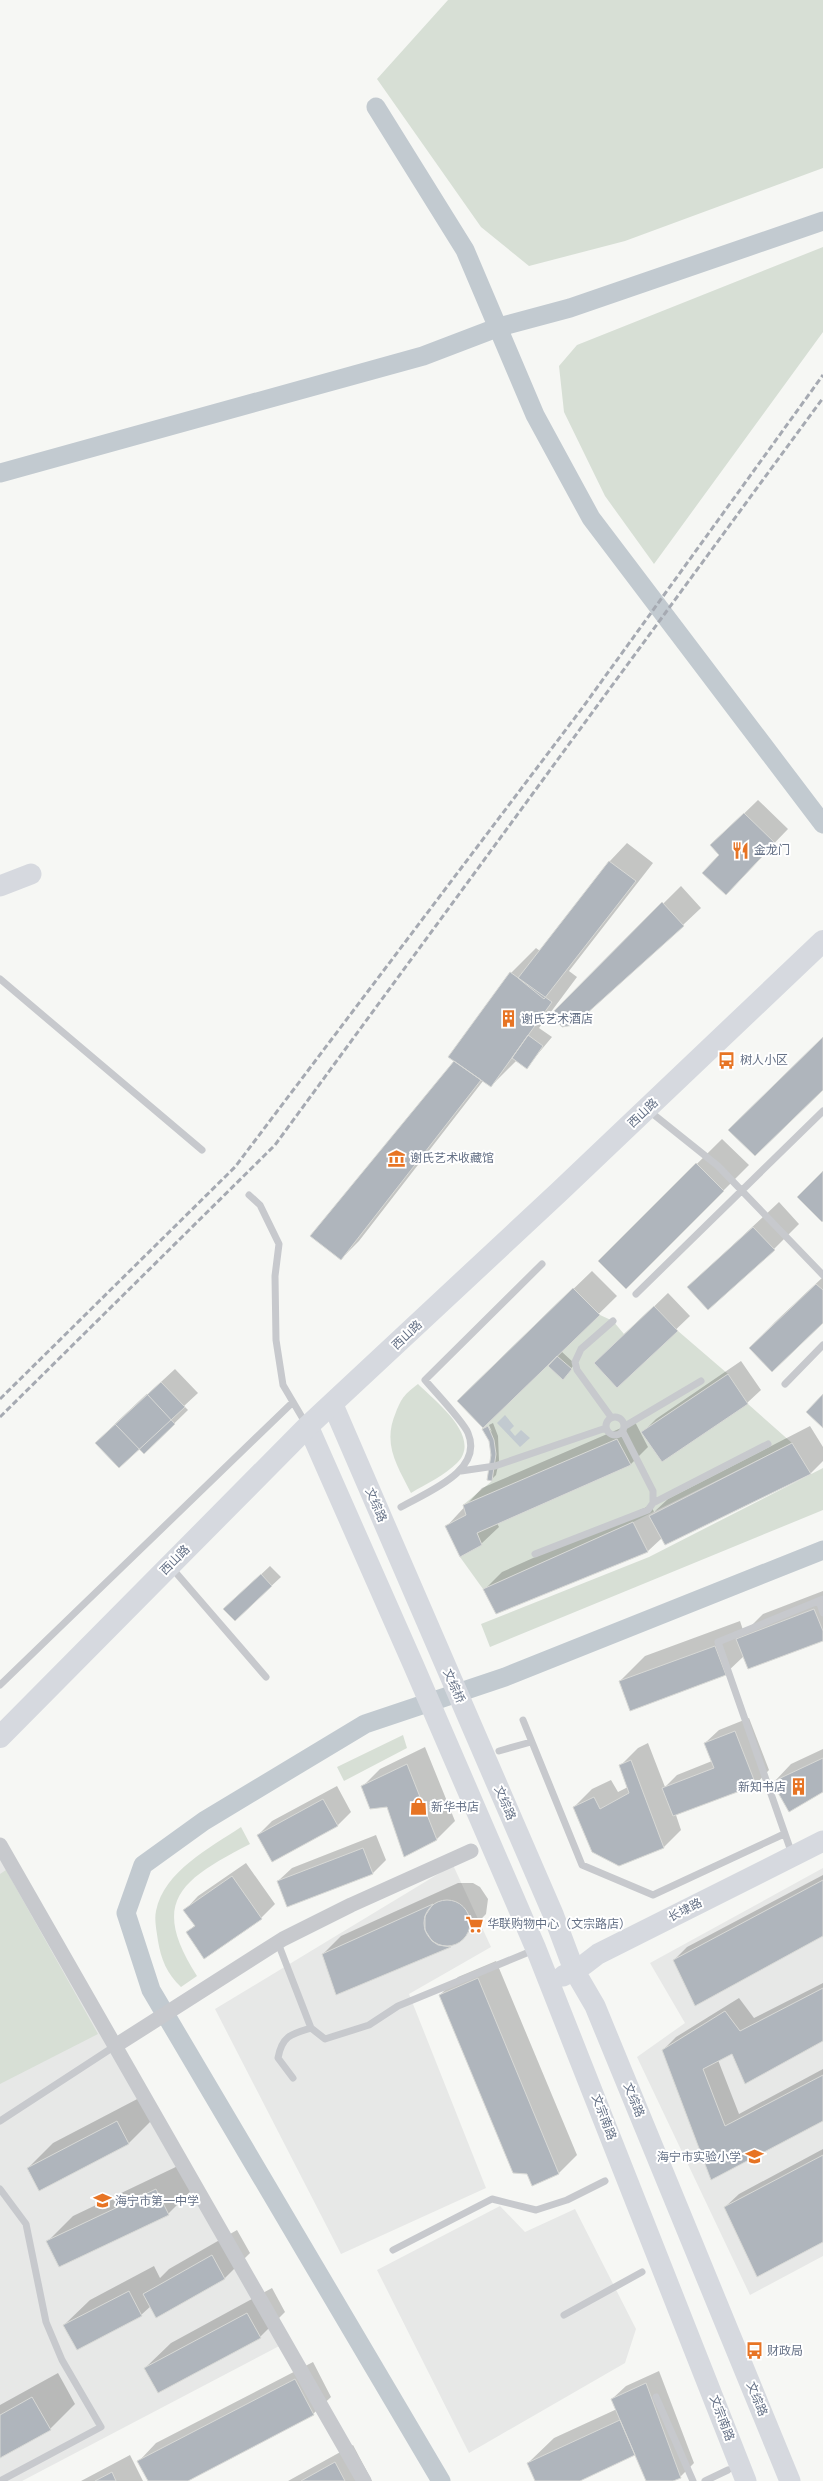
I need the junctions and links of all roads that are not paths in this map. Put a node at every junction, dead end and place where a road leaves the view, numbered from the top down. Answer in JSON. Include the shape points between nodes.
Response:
{"nodes":[{"id":1,"x":31,"y":874,"type":"dead end"},
{"id":2,"x":0,"y":886,"type":"edge"},
{"id":3,"x":823,"y":941,"type":"edge"},
{"id":4,"x":0,"y":979,"type":"edge"},
{"id":5,"x":647,"y":1109,"type":"junction"},
{"id":6,"x":823,"y":1111,"type":"edge"},
{"id":7,"x":202,"y":1150,"type":"dead end"},
{"id":8,"x":742,"y":1191,"type":"junction"},
{"id":9,"x":249,"y":1195,"type":"dead end"},
{"id":10,"x":542,"y":1264,"type":"dead end"},
{"id":11,"x":823,"y":1275,"type":"edge"},
{"id":12,"x":636,"y":1294,"type":"dead end"},
{"id":13,"x":613,"y":1321,"type":"dead end"},
{"id":14,"x":823,"y":1345,"type":"edge"},
{"id":15,"x":701,"y":1381,"type":"dead end"},
{"id":16,"x":785,"y":1384,"type":"dead end"},
{"id":17,"x":293,"y":1402,"type":"junction"},
{"id":18,"x":333,"y":1404,"type":"junction"},
{"id":19,"x":611,"y":1418,"type":"junction"},
{"id":20,"x":308,"y":1426,"type":"junction"},
{"id":21,"x":606,"y":1428,"type":"junction"},
{"id":22,"x":624,"y":1429,"type":"junction"},
{"id":23,"x":768,"y":1444,"type":"dead end"},
{"id":24,"x":461,"y":1471,"type":"junction"},
{"id":25,"x":653,"y":1503,"type":"junction"},
{"id":26,"x":401,"y":1507,"type":"dead end"},
{"id":27,"x":535,"y":1554,"type":"dead end"},
{"id":28,"x":170,"y":1566,"type":"junction"},
{"id":29,"x":821,"y":1600,"type":"edge"},
{"id":30,"x":823,"y":1613,"type":"edge"},
{"id":31,"x":439,"y":1650,"type":"joint"},
{"id":32,"x":266,"y":1678,"type":"dead end"},
{"id":33,"x":0,"y":1685,"type":"edge"},
{"id":34,"x":523,"y":1720,"type":"dead end"},
{"id":35,"x":470,"y":1721,"type":"joint"},
{"id":36,"x":0,"y":1737,"type":"edge"},
{"id":37,"x":531,"y":1742,"type":"junction"},
{"id":38,"x":499,"y":1751,"type":"dead end"},
{"id":39,"x":784,"y":1834,"type":"junction"},
{"id":40,"x":823,"y":1841,"type":"edge"},
{"id":41,"x":0,"y":1845,"type":"edge"},
{"id":42,"x":471,"y":1851,"type":"dead end"},
{"id":43,"x":793,"y":1856,"type":"junction"},
{"id":44,"x":278,"y":1943,"type":"junction"},
{"id":45,"x":536,"y":1949,"type":"junction"},
{"id":46,"x":574,"y":1970,"type":"junction"},
{"id":47,"x":550,"y":1983,"type":"junction"},
{"id":48,"x":311,"y":2028,"type":"junction"},
{"id":49,"x":115,"y":2046,"type":"junction"},
{"id":50,"x":293,"y":2078,"type":"dead end"},
{"id":51,"x":0,"y":2121,"type":"edge"},
{"id":52,"x":605,"y":2181,"type":"dead end"},
{"id":53,"x":0,"y":2189,"type":"edge"},
{"id":54,"x":393,"y":2250,"type":"dead end"},
{"id":55,"x":642,"y":2272,"type":"dead end"},
{"id":56,"x":564,"y":2316,"type":"dead end"},
{"id":57,"x":656,"y":2397,"type":"dead end"},
{"id":58,"x":728,"y":2470,"type":"dead end"},
{"id":59,"x":0,"y":2481,"type":"edge"},
{"id":60,"x":364,"y":2481,"type":"edge"},
{"id":61,"x":693,"y":2481,"type":"edge"},
{"id":62,"x":705,"y":2481,"type":"edge"},
{"id":63,"x":746,"y":2481,"type":"edge"},
{"id":64,"x":790,"y":2481,"type":"edge"}],
"edges":[{"from":1,"to":2,"type":"main road"},
{"from":3,"to":5,"type":"main road","name":"西山路"},
{"from":4,"to":7,"type":"lane"},
{"from":5,"to":8,"type":"lane","via":[[718,1166]]},
{"from":5,"to":18,"type":"main road","name":"西山路"},
{"from":6,"to":8,"type":"lane"},
{"from":8,"to":11,"type":"lane"},
{"from":8,"to":12,"type":"lane"},
{"from":9,"to":17,"type":"lane","via":[[260,1205],[279,1244],[275,1276],[276,1340],[283,1385]]},
{"from":10,"to":24,"type":"lane","via":[[425,1380],[468,1432],[471,1446],[469,1460]]},
{"from":13,"to":19,"type":"lane","via":[[581,1349],[574,1362]]},
{"from":14,"to":16,"type":"lane"},
{"from":15,"to":22,"type":"lane"},
{"from":17,"to":20,"type":"lane"},
{"from":17,"to":33,"type":"lane"},
{"from":18,"to":20,"type":"main road","name":"西山路"},
{"from":18,"to":31,"type":"main road","name":"文综路"},
{"from":19,"to":21,"type":"lane"},
{"from":19,"to":22,"type":"lane","via":[[620,1418]]},
{"from":20,"to":28,"type":"main road","name":"西山路"},
{"from":20,"to":45,"type":"main road","name":"文宗南路"},
{"from":21,"to":22,"type":"lane","via":[[615,1436]]},
{"from":21,"to":24,"type":"lane","via":[[495,1466]]},
{"from":22,"to":25,"type":"lane","via":[[653,1491]]},
{"from":23,"to":25,"type":"lane"},
{"from":24,"to":26,"type":"lane"},
{"from":25,"to":27,"type":"lane","via":[[648,1510]]},
{"from":28,"to":32,"type":"lane"},
{"from":28,"to":36,"type":"main road","name":"西山路"},
{"from":29,"to":30,"type":"lane"},
{"from":29,"to":39,"type":"lane","via":[[718,1642]]},
{"from":31,"to":35,"type":"main road","name":"文综桥"},
{"from":34,"to":37,"type":"lane"},
{"from":35,"to":46,"type":"main road","name":"文综路","via":[[553,1914]]},
{"from":37,"to":38,"type":"lane"},
{"from":37,"to":39,"type":"lane","via":[[582,1865],[654,1895]]},
{"from":39,"to":43,"type":"lane"},
{"from":40,"to":43,"type":"main road","name":"长埭路"},
{"from":41,"to":49,"type":"street"},
{"from":42,"to":44,"type":"street","via":[[351,1905]]},
{"from":43,"to":46,"type":"main road","name":"长埭路","via":[[598,1954]]},
{"from":44,"to":48,"type":"lane"},
{"from":44,"to":49,"type":"street"},
{"from":45,"to":47,"type":"main road","name":"文宗南路"},
{"from":45,"to":48,"type":"lane","via":[[398,2006],[369,2025],[325,2039]]},
{"from":46,"to":47,"type":"main road","name":"长埭路"},
{"from":46,"to":64,"type":"main road","name":"文综路","via":[[595,2006]]},
{"from":47,"to":63,"type":"main road","name":"文宗南路"},
{"from":48,"to":50,"type":"lane","via":[[292,2034],[281,2044],[278,2058]]},
{"from":49,"to":51,"type":"lane"},
{"from":49,"to":60,"type":"street"},
{"from":52,"to":54,"type":"lane","via":[[567,2200],[536,2210],[492,2199]]},
{"from":53,"to":59,"type":"lane","via":[[26,2224],[46,2322],[62,2360],[101,2427]]},
{"from":55,"to":56,"type":"lane"},
{"from":57,"to":61,"type":"lane"},
{"from":58,"to":62,"type":"lane"}]}
